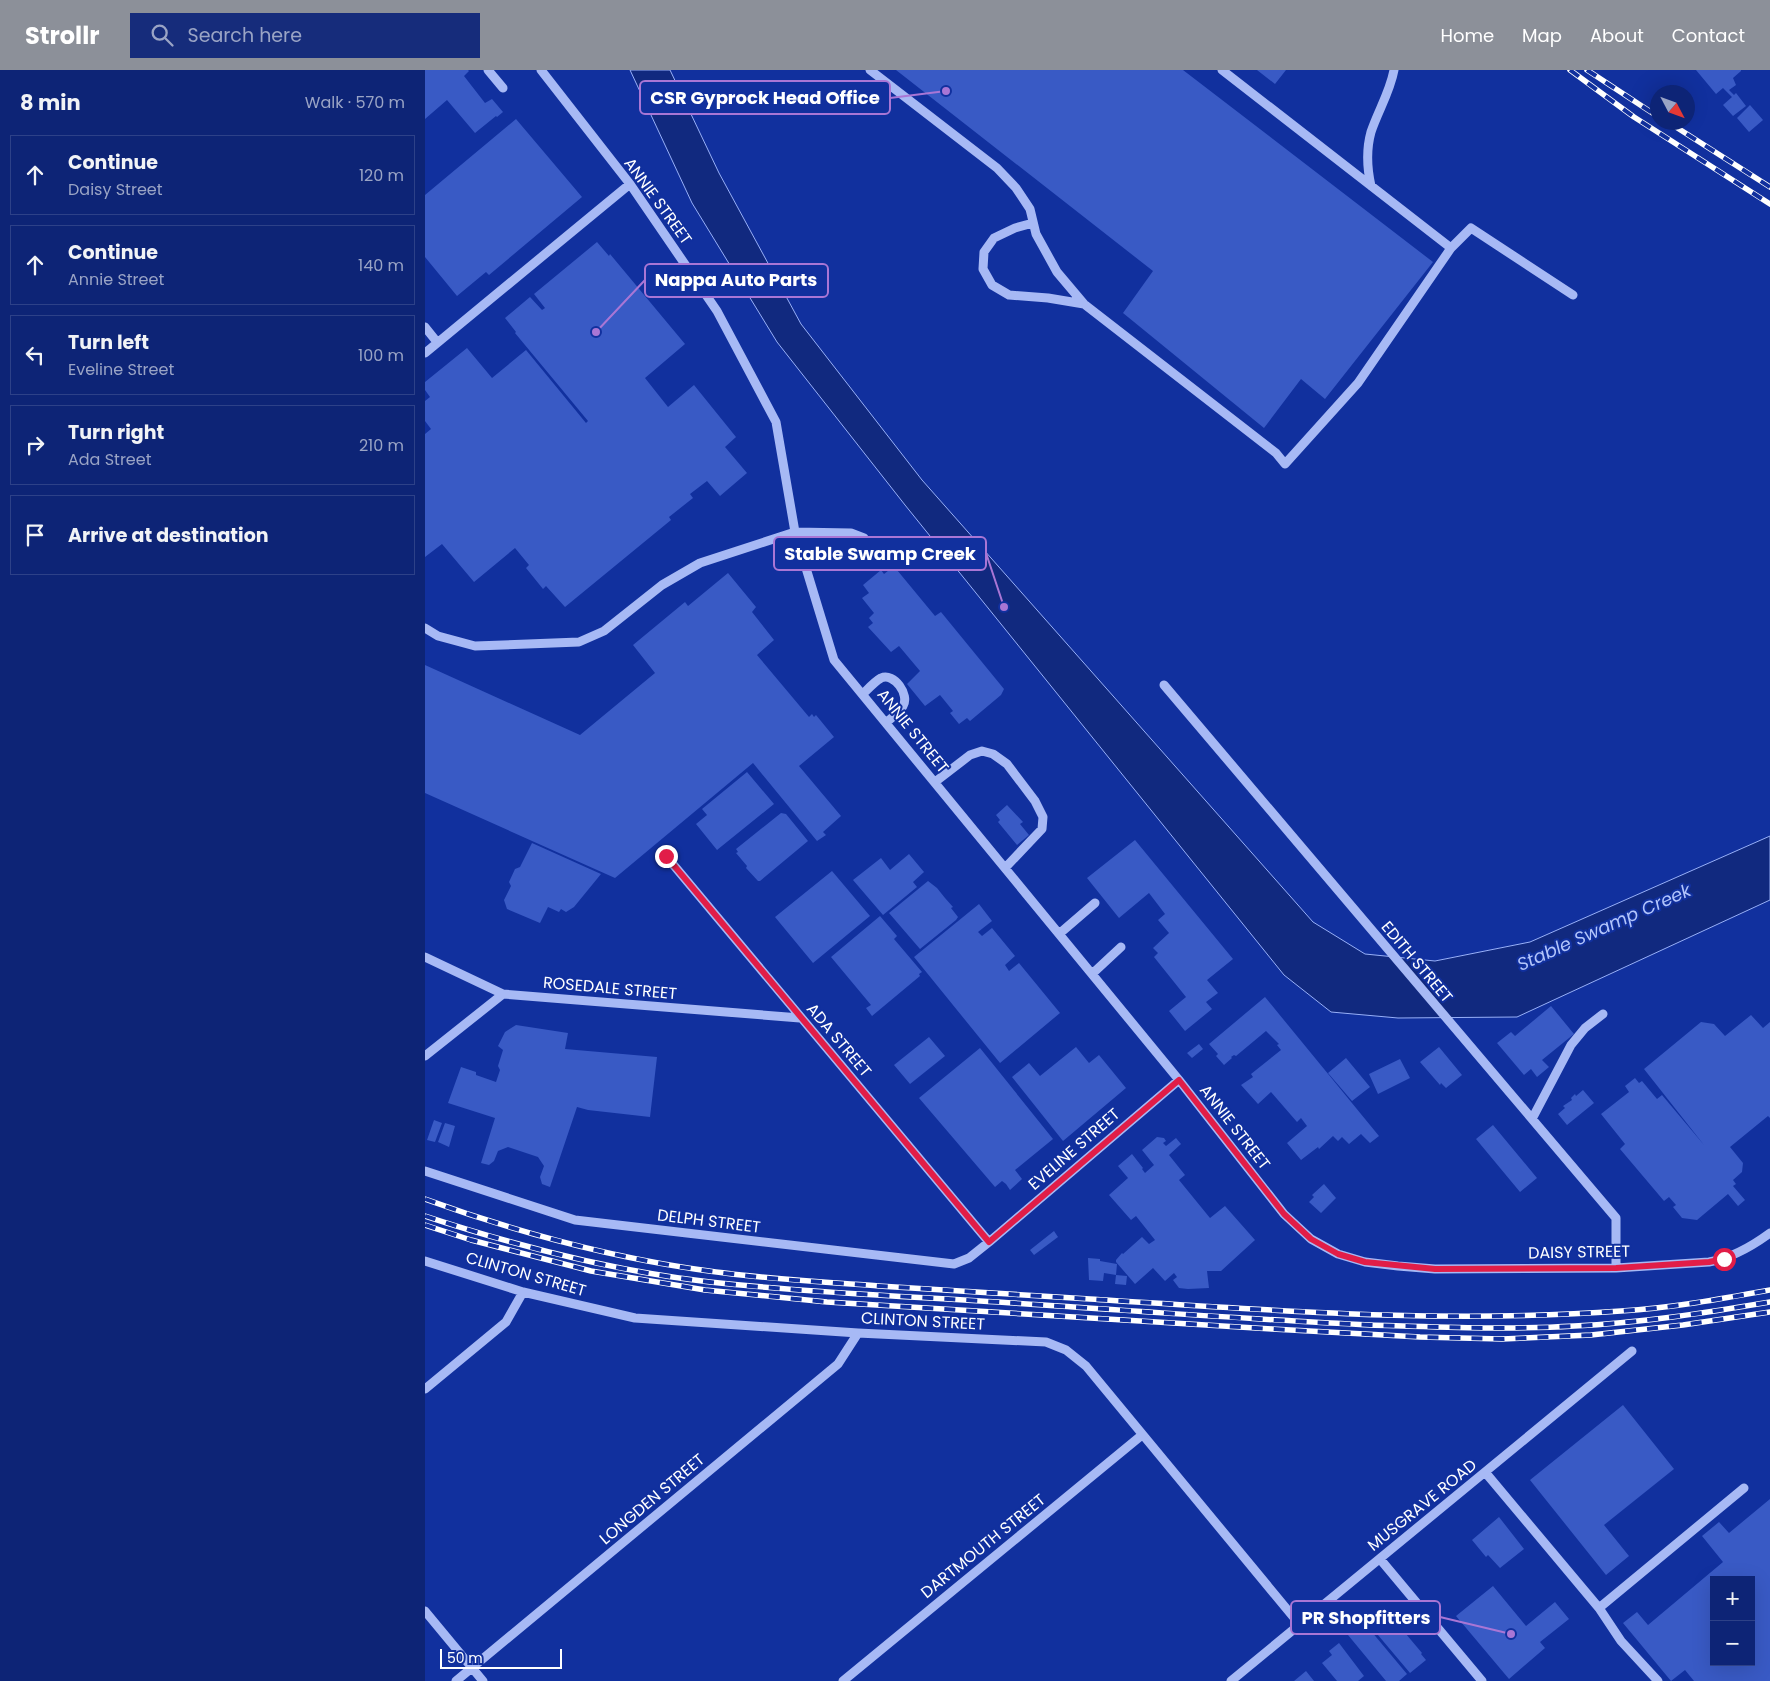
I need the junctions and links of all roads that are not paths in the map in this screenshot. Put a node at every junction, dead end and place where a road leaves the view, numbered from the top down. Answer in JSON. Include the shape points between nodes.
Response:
{"nodes":[{"id":1,"x":488,"y":70,"type":"edge"},
{"id":2,"x":541,"y":70,"type":"edge"},
{"id":3,"x":870,"y":70,"type":"edge"},
{"id":4,"x":1222,"y":70,"type":"edge"},
{"id":5,"x":1394,"y":70,"type":"edge"},
{"id":6,"x":503,"y":88,"type":"dead end"},
{"id":7,"x":629,"y":184,"type":"junction"},
{"id":8,"x":1371,"y":186,"type":"junction"},
{"id":9,"x":1033,"y":222,"type":"junction"},
{"id":10,"x":1451,"y":248,"type":"junction"},
{"id":11,"x":1573,"y":295,"type":"dead end"},
{"id":12,"x":1083,"y":304,"type":"junction"},
{"id":13,"x":425,"y":327,"type":"edge"},
{"id":14,"x":437,"y":342,"type":"junction"},
{"id":15,"x":425,"y":353,"type":"edge"},
{"id":16,"x":795,"y":532,"type":"junction"},
{"id":17,"x":876,"y":560,"type":"dead end"},
{"id":18,"x":425,"y":628,"type":"edge"},
{"id":19,"x":1164,"y":685,"type":"dead end"},
{"id":20,"x":863,"y":694,"type":"junction"},
{"id":21,"x":886,"y":722,"type":"junction"},
{"id":22,"x":935,"y":782,"type":"junction"},
{"id":23,"x":666,"y":856,"type":"dead end"},
{"id":24,"x":1005,"y":868,"type":"junction"},
{"id":25,"x":1095,"y":903,"type":"dead end"},
{"id":26,"x":1059,"y":934,"type":"junction"},
{"id":27,"x":1121,"y":947,"type":"dead end"},
{"id":28,"x":425,"y":958,"type":"edge"},
{"id":29,"x":1092,"y":974,"type":"junction"},
{"id":30,"x":503,"y":994,"type":"junction"},
{"id":31,"x":1603,"y":1014,"type":"dead end"},
{"id":32,"x":800,"y":1018,"type":"junction"},
{"id":33,"x":425,"y":1056,"type":"edge"},
{"id":34,"x":1179,"y":1080,"type":"junction"},
{"id":35,"x":1531,"y":1119,"type":"junction"},
{"id":36,"x":425,"y":1171,"type":"edge"},
{"id":37,"x":1770,"y":1233,"type":"edge"},
{"id":38,"x":989,"y":1242,"type":"junction"},
{"id":39,"x":425,"y":1261,"type":"edge"},
{"id":40,"x":1616,"y":1268,"type":"junction"},
{"id":41,"x":1435,"y":1269,"type":"joint"},
{"id":42,"x":523,"y":1292,"type":"junction"},
{"id":43,"x":858,"y":1333,"type":"junction"},
{"id":44,"x":1632,"y":1351,"type":"dead end"},
{"id":45,"x":425,"y":1389,"type":"edge"},
{"id":46,"x":1142,"y":1435,"type":"junction"},
{"id":47,"x":1485,"y":1472,"type":"junction"},
{"id":48,"x":1744,"y":1488,"type":"dead end"},
{"id":49,"x":1380,"y":1559,"type":"junction"},
{"id":50,"x":1599,"y":1608,"type":"junction"},
{"id":51,"x":425,"y":1611,"type":"edge"},
{"id":52,"x":1300,"y":1625,"type":"junction"},
{"id":53,"x":472,"y":1668,"type":"junction"},
{"id":54,"x":456,"y":1681,"type":"edge"},
{"id":55,"x":483,"y":1681,"type":"edge"},
{"id":56,"x":843,"y":1681,"type":"edge"},
{"id":57,"x":1231,"y":1681,"type":"edge"},
{"id":58,"x":1482,"y":1681,"type":"edge"},
{"id":59,"x":1658,"y":1681,"type":"edge"}],
"edges":[{"from":1,"to":6,"type":"street"},
{"from":2,"to":7,"type":"street","name":"ANNIE STREET"},
{"from":3,"to":9,"type":"street","via":[[997,168],[1016,188],[1029,208]]},
{"from":4,"to":8,"type":"street"},
{"from":5,"to":8,"type":"street","via":[[1371,133],[1367,168]]},
{"from":7,"to":14,"type":"street"},
{"from":7,"to":16,"type":"street","name":"ANNIE STREET","via":[[717,310],[776,422]]},
{"from":8,"to":10,"type":"street"},
{"from":9,"to":12,"type":"street","via":[[1057,272]]},
{"from":9,"to":12,"type":"street","via":[[994,238],[984,252],[983,269],[992,285],[1009,295]]},
{"from":10,"to":11,"type":"street","via":[[1471,228]]},
{"from":10,"to":12,"type":"street","via":[[1358,383],[1285,464],[1276,453]]},
{"from":13,"to":14,"type":"street"},
{"from":14,"to":15,"type":"street"},
{"from":16,"to":17,"type":"street","via":[[851,533],[864,538]]},
{"from":16,"to":18,"type":"street","via":[[700,563],[662,585],[604,631],[579,642],[475,646],[438,636]]},
{"from":16,"to":20,"type":"street","name":"ANNIE STREET","via":[[834,660]]},
{"from":19,"to":35,"type":"street","name":"EDITH STREET"},
{"from":20,"to":21,"type":"street","name":"ANNIE STREET"},
{"from":20,"to":21,"type":"street","via":[[882,678],[895,680],[905,700],[903,707]]},
{"from":21,"to":22,"type":"street","name":"ANNIE STREET"},
{"from":22,"to":24,"type":"street","name":"ANNIE STREET"},
{"from":22,"to":24,"type":"street","via":[[970,755],[982,752],[993,754],[1007,764],[1043,817],[1042,828]]},
{"from":23,"to":32,"type":"street","name":"ADA STREET"},
{"from":24,"to":26,"type":"street","name":"ANNIE STREET"},
{"from":25,"to":26,"type":"street"},
{"from":26,"to":29,"type":"street","name":"ANNIE STREET"},
{"from":27,"to":29,"type":"street"},
{"from":28,"to":30,"type":"street","name":"ROSEDALE STREET"},
{"from":29,"to":34,"type":"street","name":"ANNIE STREET"},
{"from":30,"to":32,"type":"street","name":"ROSEDALE STREET"},
{"from":30,"to":33,"type":"street"},
{"from":31,"to":35,"type":"street","via":[[1585,1028],[1571,1046]]},
{"from":32,"to":38,"type":"street","name":"ADA STREET"},
{"from":34,"to":38,"type":"street","name":"EVELINE STREET"},
{"from":34,"to":41,"type":"street","name":"ANNIE STREET","via":[[1284,1214],[1311,1239],[1338,1254],[1365,1262]]},
{"from":35,"to":40,"type":"street","name":"EDITH STREET","via":[[1616,1218]]},
{"from":36,"to":38,"type":"street","name":"DELPH STREET","via":[[575,1220],[954,1264],[969,1258]]},
{"from":37,"to":40,"type":"street","name":"DAISY STREET","via":[[1724,1259]]},
{"from":39,"to":42,"type":"street","name":"CLINTON STREET"},
{"from":40,"to":41,"type":"street","name":"DAISY STREET"},
{"from":42,"to":43,"type":"street","name":"CLINTON STREET","via":[[635,1318]]},
{"from":42,"to":45,"type":"street","via":[[506,1322]]},
{"from":43,"to":46,"type":"street","name":"CLINTON STREET","via":[[1046,1342],[1066,1350],[1086,1366]]},
{"from":43,"to":53,"type":"street","name":"LONGDEN STREET","via":[[838,1364]]},
{"from":44,"to":47,"type":"street","name":"MUSGRAVE ROAD"},
{"from":46,"to":52,"type":"street","name":"CLINTON STREET"},
{"from":46,"to":56,"type":"street","name":"DARTMOUTH STREET"},
{"from":47,"to":49,"type":"street","name":"MUSGRAVE ROAD"},
{"from":47,"to":50,"type":"street"},
{"from":48,"to":50,"type":"street"},
{"from":49,"to":52,"type":"street","name":"MUSGRAVE ROAD"},
{"from":49,"to":58,"type":"street"},
{"from":50,"to":59,"type":"street","via":[[1621,1641]]},
{"from":51,"to":53,"type":"street"},
{"from":52,"to":57,"type":"street","name":"MUSGRAVE ROAD"},
{"from":53,"to":54,"type":"street","name":"LONGDEN STREET"},
{"from":53,"to":55,"type":"street"}]}
